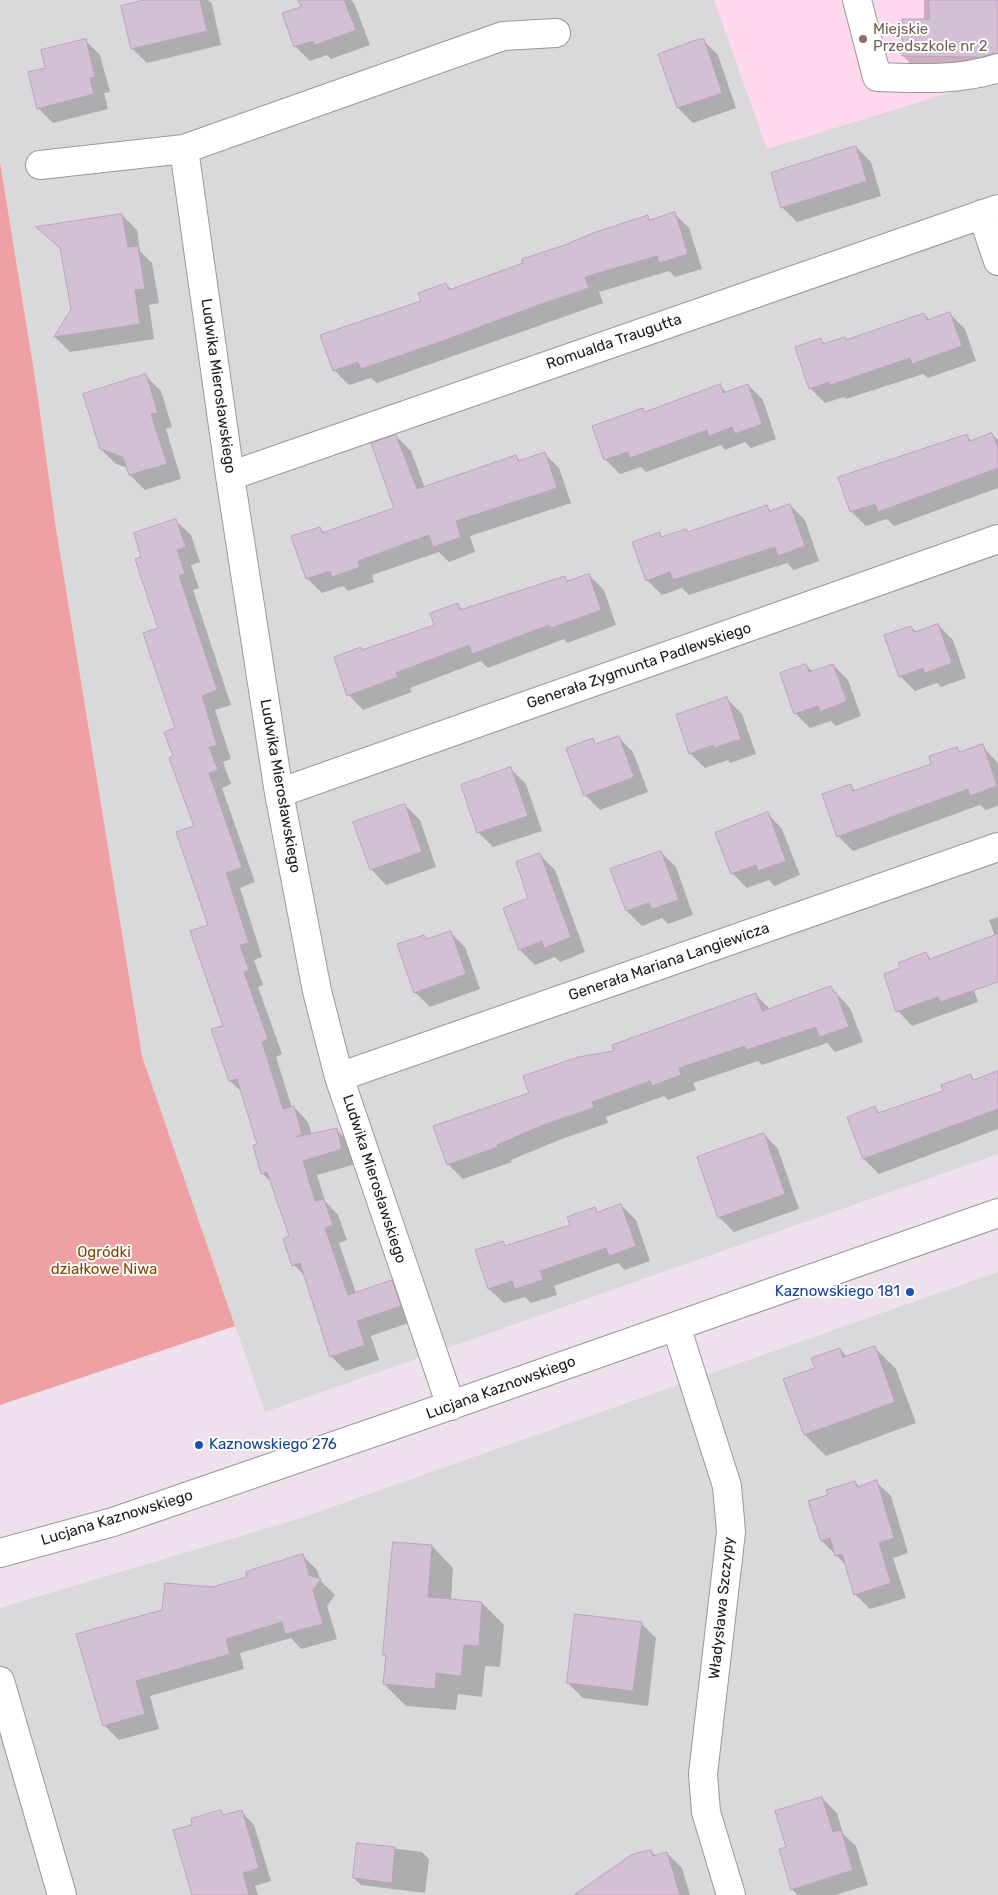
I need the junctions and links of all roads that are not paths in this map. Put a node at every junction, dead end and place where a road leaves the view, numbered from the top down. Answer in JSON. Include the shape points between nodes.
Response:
{"nodes":[{"id":1,"x":857,"y":0,"type":"edge"},
{"id":2,"x":556,"y":33,"type":"dead end"},
{"id":3,"x":998,"y":68,"type":"edge"},
{"id":4,"x":184,"y":149,"type":"junction"},
{"id":5,"x":40,"y":165,"type":"dead end"},
{"id":6,"x":990,"y":212,"type":"edge"},
{"id":7,"x":998,"y":261,"type":"edge"},
{"id":8,"x":230,"y":476,"type":"junction"},
{"id":9,"x":998,"y":539,"type":"edge"},
{"id":10,"x":279,"y":793,"type":"junction"},
{"id":11,"x":998,"y":847,"type":"edge"},
{"id":12,"x":339,"y":1076,"type":"junction"},
{"id":13,"x":998,"y":1213,"type":"edge"},
{"id":14,"x":676,"y":1326,"type":"junction"},
{"id":15,"x":451,"y":1406,"type":"junction"},
{"id":16,"x":0,"y":1553,"type":"edge"},
{"id":17,"x":0,"y":1681,"type":"edge"},
{"id":18,"x":62,"y":1895,"type":"edge"},
{"id":19,"x":731,"y":1895,"type":"edge"}],
"edges":[{"from":1,"to":3,"type":"street","via":[[877,77],[952,78]]},
{"from":2,"to":4,"type":"street","via":[[503,36]]},
{"from":4,"to":5,"type":"street"},
{"from":4,"to":8,"type":"street","name":"Ludwika Mierosławskiego"},
{"from":6,"to":7,"type":"street"},
{"from":6,"to":8,"type":"street","name":"Romualda Traugutta"},
{"from":8,"to":10,"type":"street","name":"Ludwika Mierosławskiego"},
{"from":9,"to":10,"type":"street","name":"Generała Zygmunta Padlewskiego"},
{"from":10,"to":12,"type":"street","name":"Ludwika Mierosławskiego","via":[[317,991]]},
{"from":11,"to":12,"type":"street","name":"Generała Mariana Langiewicza"},
{"from":12,"to":15,"type":"street","name":"Ludwika Mierosławskiego"},
{"from":13,"to":14,"type":"street","name":"Lucjana Kaznowskiego"},
{"from":14,"to":15,"type":"street","name":"Lucjana Kaznowskiego"},
{"from":14,"to":19,"type":"street","name":"Władysława Szczypy","via":[[727,1486],[731,1532],[703,1774],[706,1812]]},
{"from":15,"to":16,"type":"street","name":"Lucjana Kaznowskiego","via":[[113,1522]]},
{"from":17,"to":18,"type":"street"}]}
